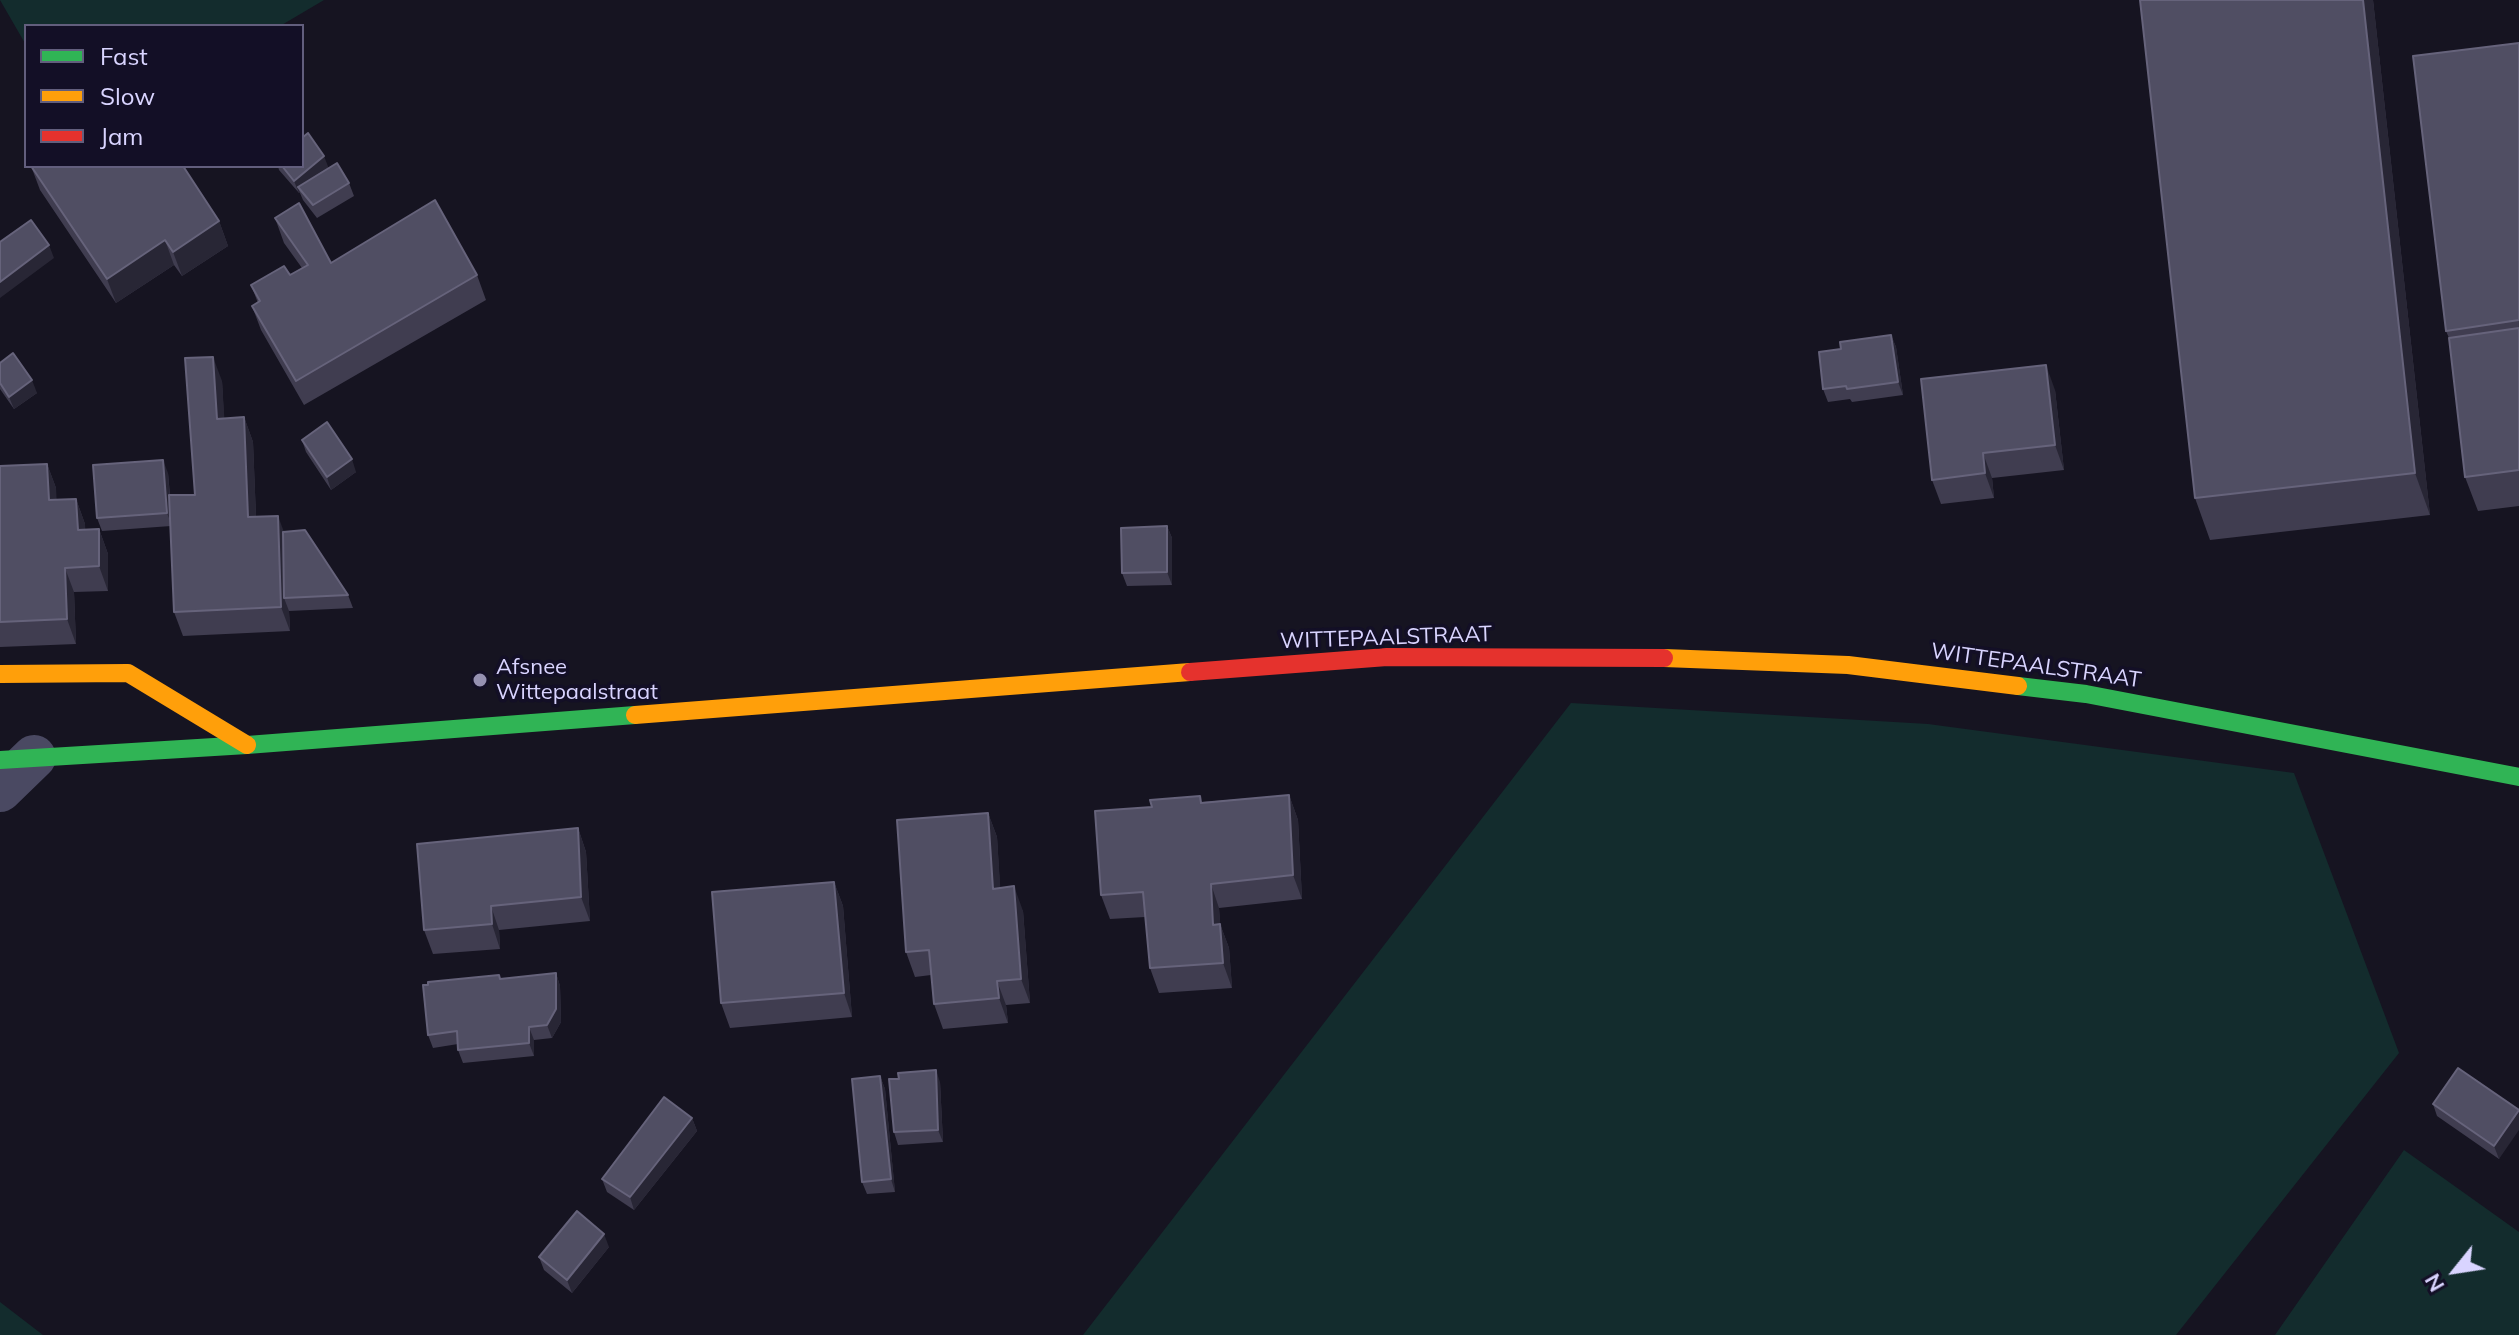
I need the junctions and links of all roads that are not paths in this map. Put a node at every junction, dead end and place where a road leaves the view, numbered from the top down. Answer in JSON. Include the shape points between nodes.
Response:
{"nodes":[{"id":1,"x":0,"y":674,"type":"edge"},
{"id":2,"x":247,"y":745,"type":"junction"},
{"id":3,"x":17,"y":759,"type":"edge"},
{"id":4,"x":2519,"y":777,"type":"edge"},
{"id":5,"x":0,"y":790,"type":"edge"}],
"edges":[{"from":1,"to":2,"type":"street","via":[[128,673]]},
{"from":2,"to":3,"type":"street","name":"WITTEPAALSTRAAT"},
{"from":2,"to":4,"type":"street","name":"WITTEPAALSTRAAT","via":[[1387,657],[1618,656],[1848,665],[2086,694]]},
{"from":3,"to":5,"type":"street"}]}
